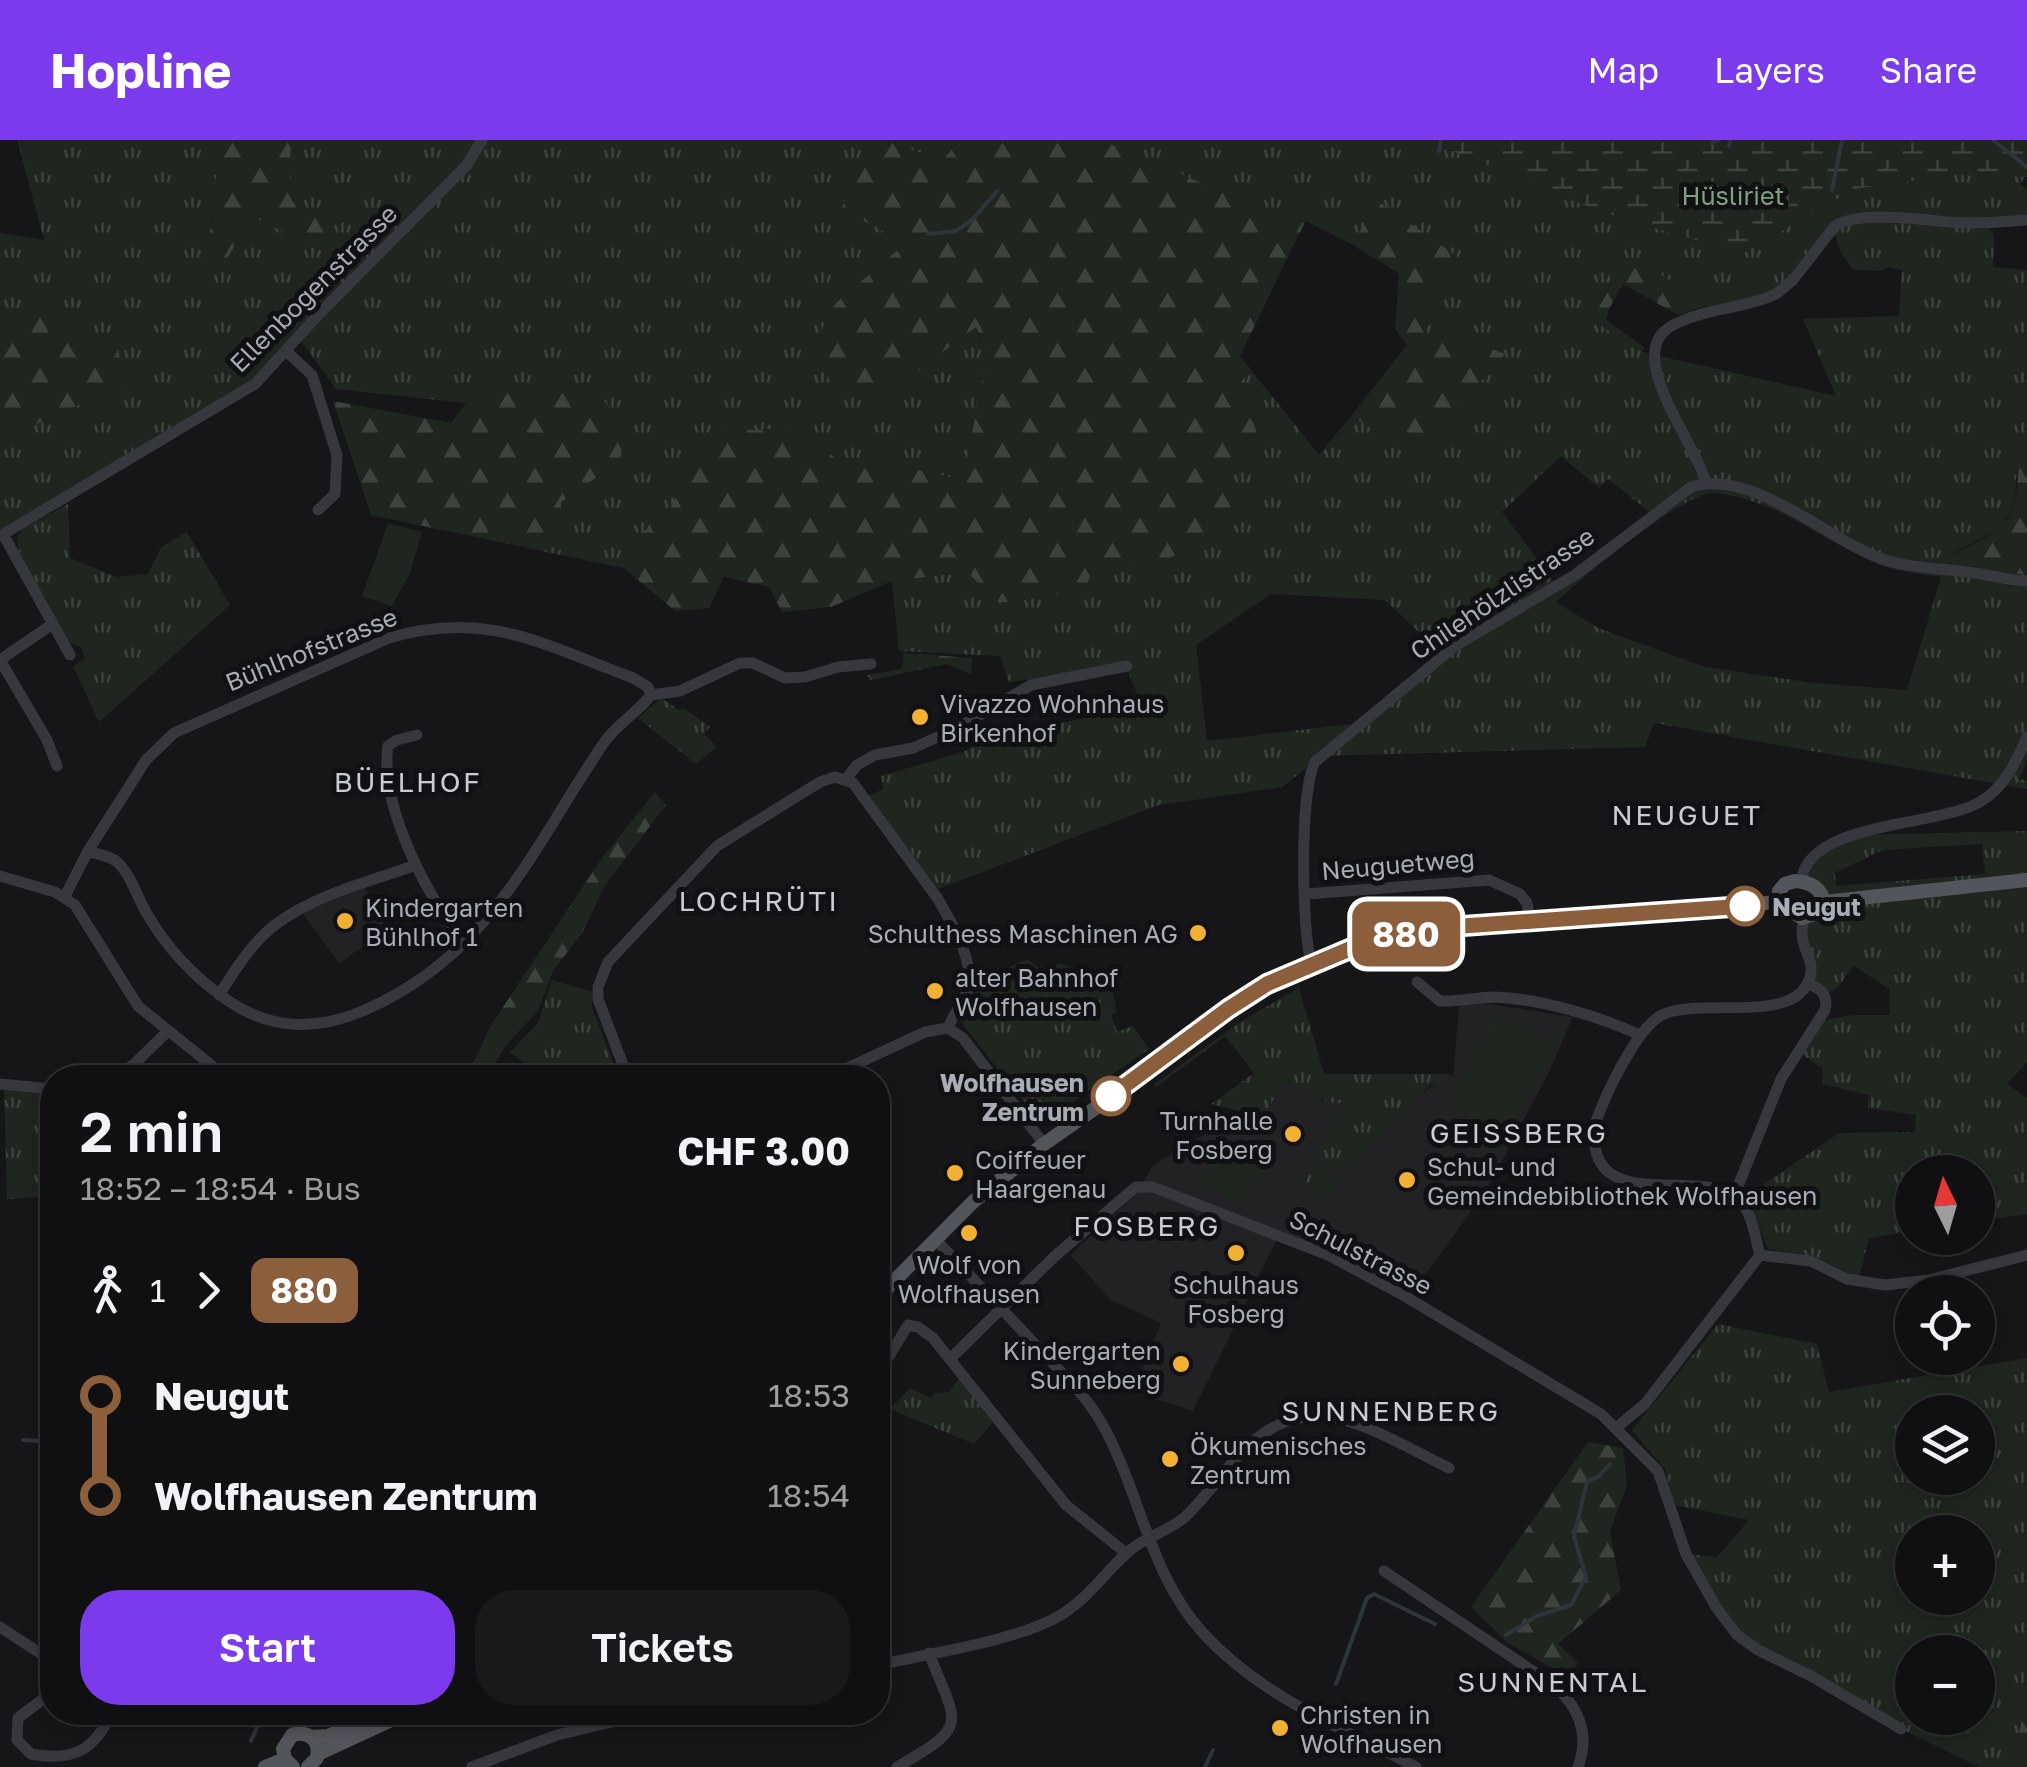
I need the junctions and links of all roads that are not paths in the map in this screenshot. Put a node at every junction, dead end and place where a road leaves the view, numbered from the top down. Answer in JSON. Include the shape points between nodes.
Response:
{"nodes":[{"id":1,"x":482,"y":140,"type":"edge"},
{"id":2,"x":2027,"y":220,"type":"edge"},
{"id":3,"x":288,"y":352,"type":"junction"},
{"id":4,"x":1706,"y":483,"type":"junction"},
{"id":5,"x":318,"y":510,"type":"dead end"},
{"id":6,"x":2,"y":535,"type":"edge"},
{"id":7,"x":2027,"y":581,"type":"edge"},
{"id":8,"x":51,"y":625,"type":"junction"},
{"id":9,"x":70,"y":655,"type":"dead end"},
{"id":10,"x":871,"y":664,"type":"dead end"},
{"id":11,"x":1126,"y":666,"type":"dead end"},
{"id":12,"x":651,"y":695,"type":"junction"},
{"id":13,"x":417,"y":735,"type":"dead end"},
{"id":14,"x":2027,"y":737,"type":"edge"},
{"id":15,"x":58,"y":766,"type":"dead end"},
{"id":16,"x":846,"y":778,"type":"junction"},
{"id":17,"x":88,"y":850,"type":"junction"},
{"id":18,"x":416,"y":864,"type":"junction"},
{"id":19,"x":0,"y":876,"type":"edge"},
{"id":20,"x":2027,"y":880,"type":"edge"},
{"id":21,"x":1802,"y":882,"type":"junction"},
{"id":22,"x":1306,"y":894,"type":"junction"},
{"id":23,"x":65,"y":896,"type":"junction"},
{"id":24,"x":1780,"y":902,"type":"junction"},
{"id":25,"x":1824,"y":902,"type":"junction"},
{"id":26,"x":1803,"y":918,"type":"junction"},
{"id":27,"x":1530,"y":920,"type":"junction"},
{"id":28,"x":466,"y":944,"type":"junction"},
{"id":29,"x":1311,"y":963,"type":"junction"},
{"id":30,"x":1417,"y":982,"type":"dead end"},
{"id":31,"x":1808,"y":983,"type":"junction"},
{"id":32,"x":219,"y":995,"type":"junction"},
{"id":33,"x":948,"y":1028,"type":"junction"},
{"id":34,"x":168,"y":1032,"type":"junction"},
{"id":35,"x":1640,"y":1035,"type":"junction"},
{"id":36,"x":133,"y":1065,"type":"edge"},
{"id":37,"x":210,"y":1065,"type":"edge"},
{"id":38,"x":623,"y":1065,"type":"edge"},
{"id":39,"x":854,"y":1065,"type":"edge"},
{"id":40,"x":0,"y":1084,"type":"edge"},
{"id":41,"x":40,"y":1088,"type":"edge"},
{"id":42,"x":1044,"y":1144,"type":"junction"},
{"id":43,"x":1734,"y":1196,"type":"junction"},
{"id":44,"x":936,"y":1242,"type":"junction"},
{"id":45,"x":1760,"y":1254,"type":"junction"},
{"id":46,"x":2027,"y":1255,"type":"edge"},
{"id":47,"x":890,"y":1286,"type":"edge"},
{"id":48,"x":1000,"y":1307,"type":"junction"},
{"id":49,"x":890,"y":1354,"type":"edge"},
{"id":50,"x":950,"y":1359,"type":"junction"},
{"id":51,"x":1616,"y":1428,"type":"junction"},
{"id":52,"x":1449,"y":1468,"type":"dead end"},
{"id":53,"x":1148,"y":1536,"type":"junction"},
{"id":54,"x":1126,"y":1553,"type":"junction"},
{"id":55,"x":1384,"y":1571,"type":"dead end"},
{"id":56,"x":0,"y":1626,"type":"edge"},
{"id":57,"x":40,"y":1653,"type":"edge"},
{"id":58,"x":930,"y":1653,"type":"junction"},
{"id":59,"x":890,"y":1662,"type":"edge"},
{"id":60,"x":40,"y":1701,"type":"edge"},
{"id":61,"x":105,"y":1725,"type":"edge"},
{"id":62,"x":299,"y":1725,"type":"edge"},
{"id":63,"x":354,"y":1725,"type":"edge"},
{"id":64,"x":384,"y":1725,"type":"edge"},
{"id":65,"x":599,"y":1725,"type":"edge"},
{"id":66,"x":1895,"y":1725,"type":"edge"},
{"id":67,"x":304,"y":1735,"type":"junction"},
{"id":68,"x":289,"y":1763,"type":"edge"},
{"id":69,"x":311,"y":1764,"type":"edge"},
{"id":70,"x":265,"y":1767,"type":"edge"},
{"id":71,"x":472,"y":1767,"type":"edge"},
{"id":72,"x":897,"y":1767,"type":"edge"},
{"id":73,"x":1416,"y":1767,"type":"edge"},
{"id":74,"x":1578,"y":1767,"type":"edge"}],
"edges":[{"from":1,"to":3,"type":"street","name":"Ellenbogenstrasse","via":[[466,166]]},
{"from":2,"to":4,"type":"street","via":[[1842,221],[1776,294],[1665,331],[1654,350],[1657,380]]},
{"from":3,"to":5,"type":"street","via":[[312,375],[337,455],[334,494]]},
{"from":3,"to":6,"type":"street","name":"Ellenbogenstrasse","via":[[255,384]]},
{"from":4,"to":7,"type":"street","via":[[1762,496],[1884,560]]},
{"from":4,"to":22,"type":"street","name":"Chilehölzlistrasse","via":[[1668,502],[1576,575],[1455,646],[1320,756],[1306,800]]},
{"from":6,"to":8,"type":"street"},
{"from":8,"to":9,"type":"street"},
{"from":8,"to":15,"type":"street","via":[[0,660]]},
{"from":10,"to":12,"type":"street","via":[[785,678],[740,662],[680,691]]},
{"from":11,"to":16,"type":"street","via":[[1031,685],[942,736],[875,755]]},
{"from":12,"to":17,"type":"street","name":"Bühlhofstrasse","via":[[633,678],[504,631],[419,629],[174,732],[146,760]]},
{"from":12,"to":28,"type":"street","via":[[608,738],[502,902]]},
{"from":13,"to":18,"type":"street","via":[[397,740],[387,753]]},
{"from":14,"to":21,"type":"street","via":[[2004,781],[1981,802],[1950,816],[1854,835],[1812,859]]},
{"from":16,"to":33,"type":"street","via":[[938,899],[956,938],[970,982]]},
{"from":16,"to":38,"type":"street","via":[[820,782],[716,846],[608,962],[598,998]]},
{"from":17,"to":23,"type":"street","name":"Bühlhofstrasse"},
{"from":17,"to":32,"type":"street","via":[[116,862],[169,946]]},
{"from":18,"to":28,"type":"street"},
{"from":18,"to":32,"type":"street","via":[[277,923]]},
{"from":19,"to":23,"type":"street"},
{"from":20,"to":25,"type":"main road"},
{"from":21,"to":24,"type":"main road","via":[[1782,887]]},
{"from":21,"to":25,"type":"main road","via":[[1819,890]]},
{"from":22,"to":27,"type":"street","name":"Neuguetweg","via":[[1494,880],[1524,898]]},
{"from":22,"to":29,"type":"street","name":"Chilehölzlistrasse"},
{"from":23,"to":34,"type":"street","via":[[84,916],[130,996]]},
{"from":24,"to":26,"type":"main road"},
{"from":24,"to":27,"type":"main road"},
{"from":25,"to":26,"type":"main road","via":[[1820,912]]},
{"from":26,"to":31,"type":"street"},
{"from":27,"to":29,"type":"main road","via":[[1404,934]]},
{"from":28,"to":32,"type":"street","via":[[392,999],[316,1026],[265,1021]]},
{"from":29,"to":42,"type":"main road","via":[[1230,1008]]},
{"from":30,"to":35,"type":"street","via":[[1443,1001],[1516,1000],[1605,1019]]},
{"from":31,"to":35,"type":"street","via":[[1781,1004],[1671,1011]]},
{"from":31,"to":43,"type":"street","via":[[1822,991],[1825,1010],[1781,1080]]},
{"from":33,"to":39,"type":"street","via":[[924,1032]]},
{"from":33,"to":42,"type":"street","via":[[963,1038]]},
{"from":34,"to":36,"type":"street"},
{"from":34,"to":37,"type":"street"},
{"from":35,"to":43,"type":"street","via":[[1597,1118],[1598,1157],[1626,1181]]},
{"from":40,"to":41,"type":"street"},
{"from":42,"to":44,"type":"main road"},
{"from":43,"to":45,"type":"street","via":[[1746,1208]]},
{"from":44,"to":47,"type":"main road"},
{"from":44,"to":48,"type":"street"},
{"from":45,"to":46,"type":"street","via":[[1811,1261],[1847,1279],[1884,1285]]},
{"from":45,"to":51,"type":"street","via":[[1645,1404]]},
{"from":48,"to":50,"type":"street","name":"Schulstrasse"},
{"from":48,"to":51,"type":"street","name":"Schulstrasse","via":[[1122,1195],[1147,1185],[1330,1256],[1567,1392]]},
{"from":48,"to":53,"type":"street","via":[[1099,1419]]},
{"from":49,"to":50,"type":"street","via":[[908,1325],[933,1338]]},
{"from":50,"to":54,"type":"street","via":[[1066,1505]]},
{"from":51,"to":66,"type":"street","name":"Schulstrasse","via":[[1658,1471],[1683,1548],[1737,1635]]},
{"from":52,"to":53,"type":"street","via":[[1346,1420],[1290,1420],[1248,1444],[1186,1516]]},
{"from":53,"to":54,"type":"street"},
{"from":53,"to":73,"type":"street","via":[[1175,1594],[1233,1664]]},
{"from":54,"to":58,"type":"street","via":[[1062,1614],[1028,1630]]},
{"from":55,"to":74,"type":"street","via":[[1570,1700],[1584,1742]]},
{"from":56,"to":57,"type":"street"},
{"from":58,"to":59,"type":"street"},
{"from":58,"to":72,"type":"street","via":[[953,1724],[946,1736]]},
{"from":60,"to":61,"type":"street","via":[[18,1718],[17,1740],[31,1754],[56,1756],[93,1745]]},
{"from":62,"to":67,"type":"street"},
{"from":63,"to":67,"type":"main road","via":[[328,1736]]},
{"from":64,"to":69,"type":"main road"},
{"from":65,"to":71,"type":"street"},
{"from":67,"to":68,"type":"main road","via":[[284,1743]]},
{"from":67,"to":69,"type":"main road"},
{"from":68,"to":70,"type":"main road"}]}
